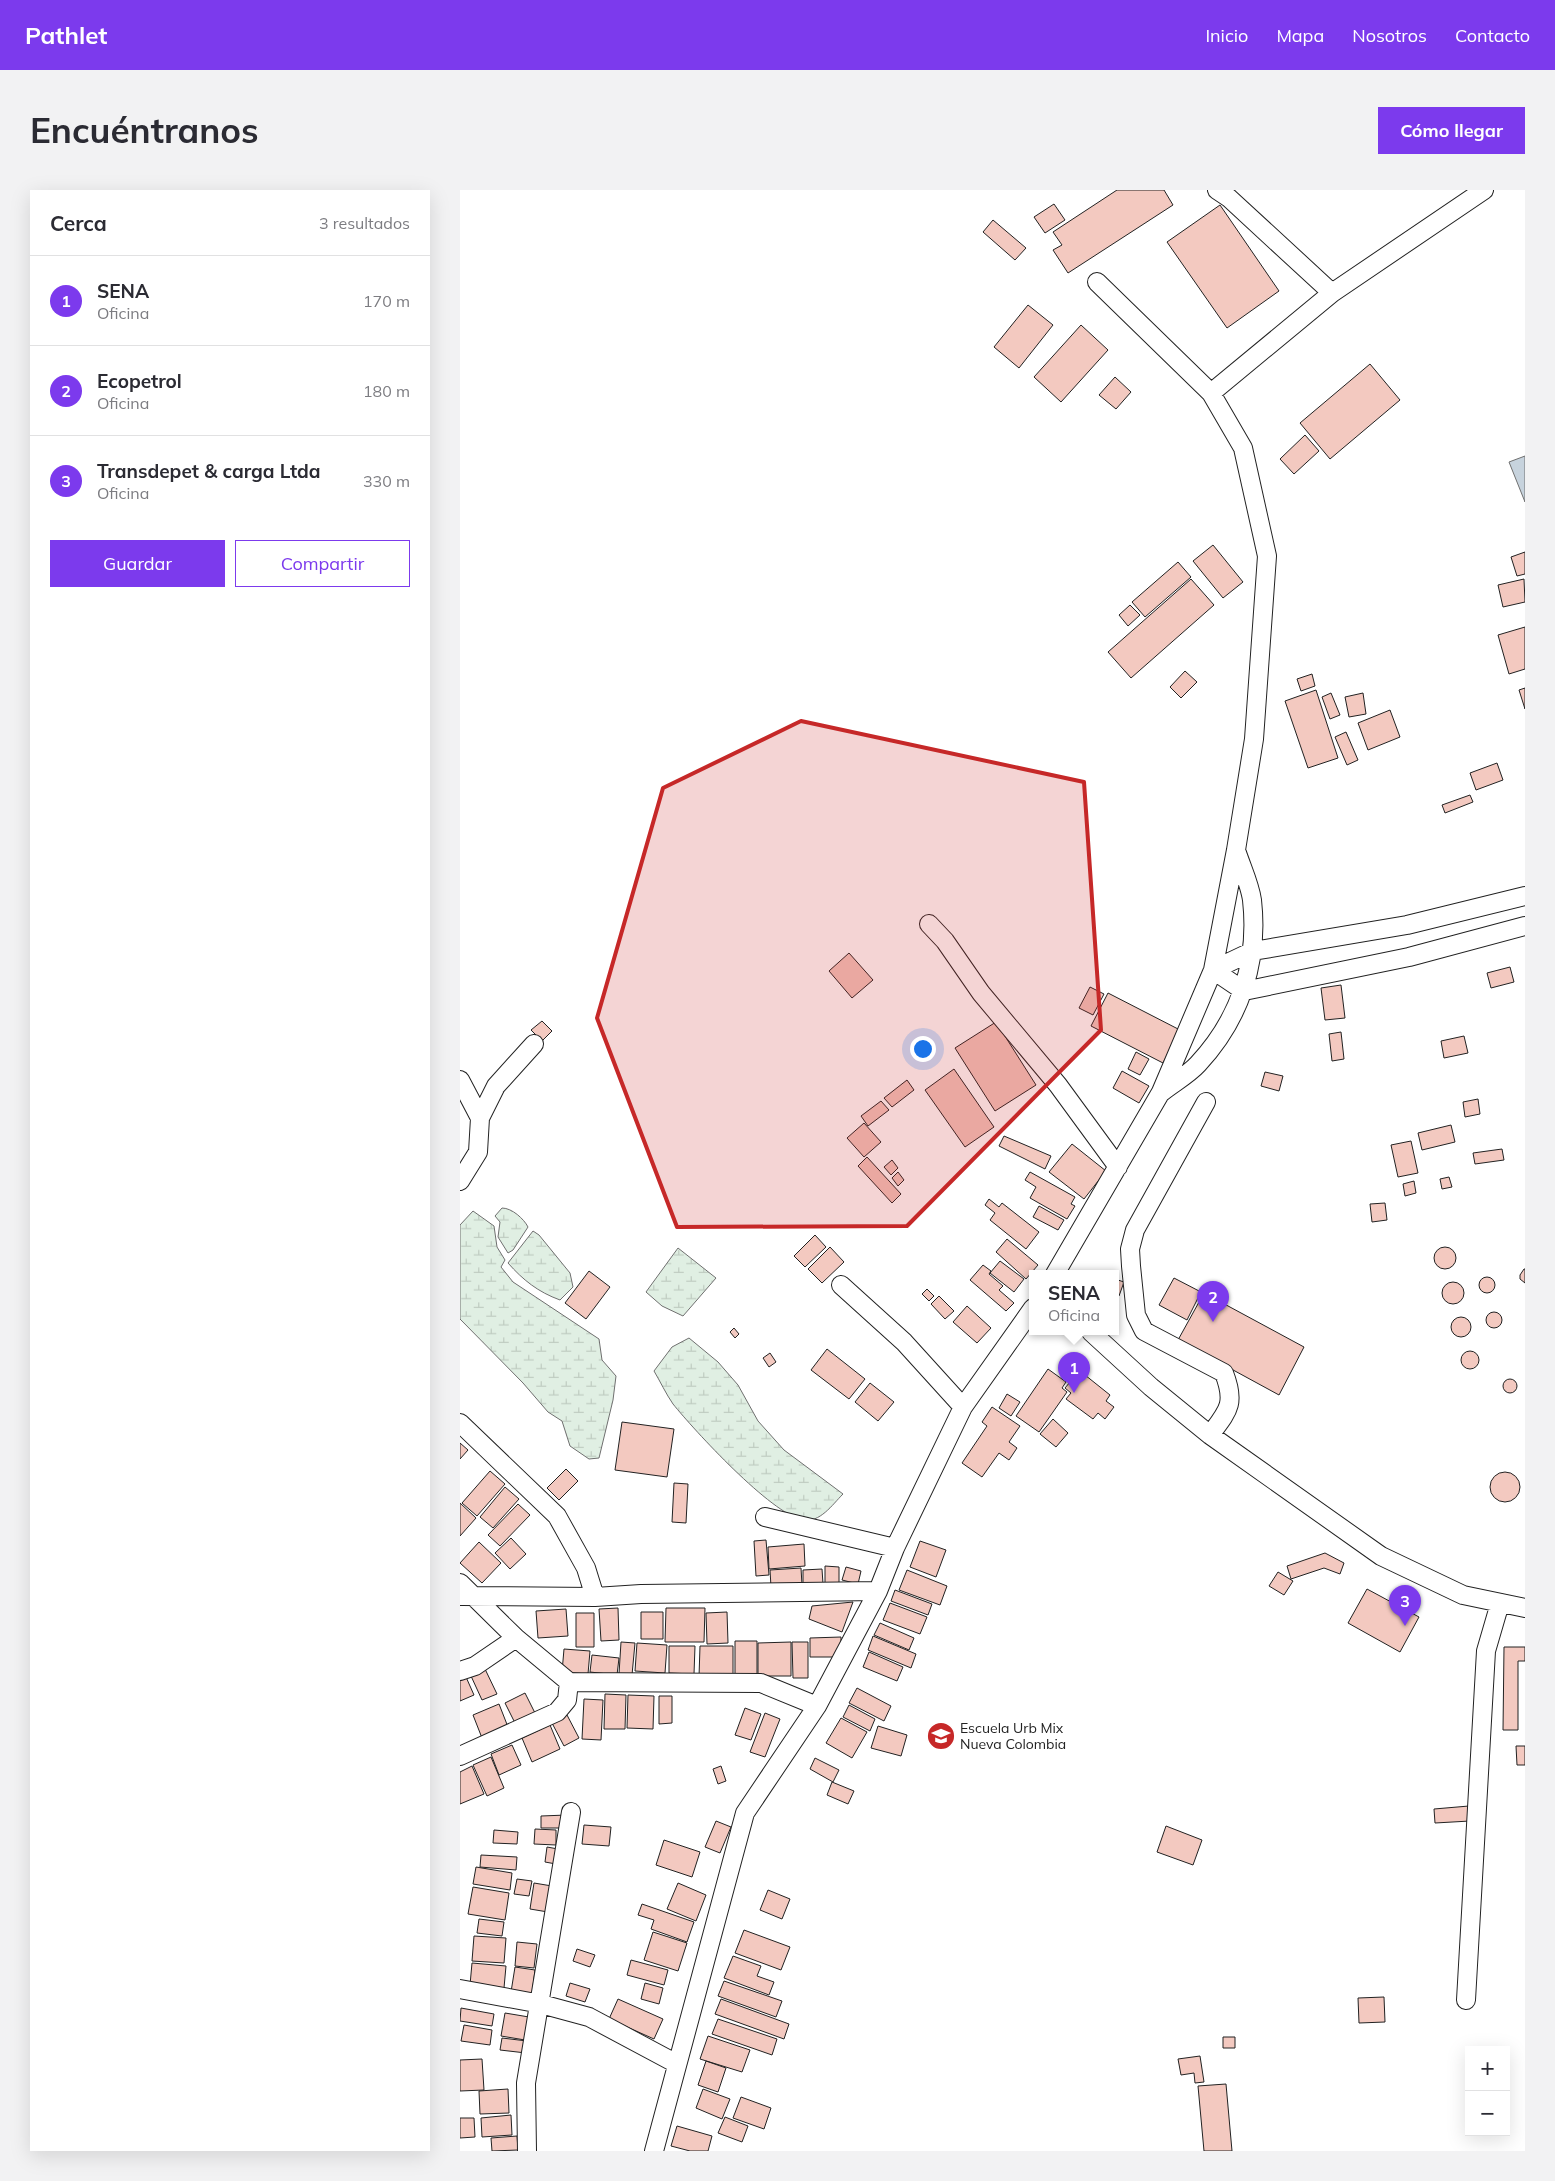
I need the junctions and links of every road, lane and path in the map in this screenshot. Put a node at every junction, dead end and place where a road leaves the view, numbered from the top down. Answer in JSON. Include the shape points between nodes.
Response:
{"nodes":[{"id":1,"x":1217,"y":190,"type":"edge"},
{"id":2,"x":1484,"y":190,"type":"edge"},
{"id":3,"x":1097,"y":282,"type":"dead end"},
{"id":4,"x":1332,"y":293,"type":"junction"},
{"id":5,"x":1211,"y":393,"type":"junction"},
{"id":6,"x":1236,"y":850,"type":"junction"},
{"id":7,"x":1525,"y":896,"type":"edge"},
{"id":8,"x":929,"y":924,"type":"dead end"},
{"id":9,"x":1525,"y":926,"type":"edge"},
{"id":10,"x":1253,"y":951,"type":"junction"},
{"id":11,"x":1212,"y":970,"type":"junction"},
{"id":12,"x":1244,"y":991,"type":"junction"},
{"id":13,"x":534,"y":1044,"type":"dead end"},
{"id":14,"x":460,"y":1080,"type":"edge"},
{"id":15,"x":1161,"y":1092,"type":"junction"},
{"id":16,"x":1206,"y":1102,"type":"dead end"},
{"id":17,"x":480,"y":1118,"type":"junction"},
{"id":18,"x":1118,"y":1167,"type":"junction"},
{"id":19,"x":460,"y":1181,"type":"edge"},
{"id":20,"x":1057,"y":1270,"type":"edge"},
{"id":21,"x":841,"y":1285,"type":"dead end"},
{"id":22,"x":1029,"y":1314,"type":"edge"},
{"id":23,"x":1094,"y":1335,"type":"edge"},
{"id":24,"x":963,"y":1407,"type":"junction"},
{"id":25,"x":460,"y":1423,"type":"edge"},
{"id":26,"x":1210,"y":1435,"type":"junction"},
{"id":27,"x":764,"y":1517,"type":"dead end"},
{"id":28,"x":895,"y":1548,"type":"junction"},
{"id":29,"x":878,"y":1591,"type":"junction"},
{"id":30,"x":464,"y":1592,"type":"edge"},
{"id":31,"x":595,"y":1597,"type":"junction"},
{"id":32,"x":1500,"y":1603,"type":"junction"},
{"id":33,"x":1525,"y":1608,"type":"edge"},
{"id":34,"x":516,"y":1638,"type":"junction"},
{"id":35,"x":460,"y":1671,"type":"edge"},
{"id":36,"x":569,"y":1682,"type":"junction"},
{"id":37,"x":817,"y":1706,"type":"junction"},
{"id":38,"x":460,"y":1756,"type":"edge"},
{"id":39,"x":571,"y":1812,"type":"dead end"},
{"id":40,"x":460,"y":1990,"type":"edge"},
{"id":41,"x":1466,"y":2000,"type":"dead end"},
{"id":42,"x":541,"y":2004,"type":"junction"},
{"id":43,"x":677,"y":2064,"type":"junction"},
{"id":44,"x":527,"y":2151,"type":"edge"},
{"id":45,"x":654,"y":2151,"type":"edge"}],
"edges":[{"from":1,"to":4,"type":"street"},
{"from":2,"to":4,"type":"street"},
{"from":3,"to":5,"type":"street"},
{"from":4,"to":5,"type":"street"},
{"from":5,"to":6,"type":"street","via":[[1244,448],[1267,556],[1254,738]]},
{"from":6,"to":10,"type":"street","via":[[1252,899]]},
{"from":6,"to":11,"type":"street"},
{"from":7,"to":10,"type":"street","via":[[1407,925]]},
{"from":8,"to":18,"type":"street","via":[[945,941],[981,993],[1058,1085]]},
{"from":9,"to":12,"type":"street","via":[[1408,957]]},
{"from":10,"to":11,"type":"street"},
{"from":10,"to":12,"type":"street"},
{"from":11,"to":12,"type":"street"},
{"from":11,"to":15,"type":"street"},
{"from":12,"to":15,"type":"street","via":[[1225,1031],[1197,1066]]},
{"from":13,"to":17,"type":"street","via":[[496,1086]]},
{"from":14,"to":17,"type":"street"},
{"from":15,"to":18,"type":"street"},
{"from":16,"to":26,"type":"street","via":[[1135,1230],[1130,1249],[1136,1315],[1144,1332],[1224,1374],[1231,1401]]},
{"from":17,"to":19,"type":"street","via":[[478,1152]]},
{"from":18,"to":20,"type":"street"},
{"from":21,"to":24,"type":"street","via":[[904,1342]]},
{"from":22,"to":24,"type":"street"},
{"from":23,"to":26,"type":"street"},
{"from":24,"to":28,"type":"street"},
{"from":25,"to":31,"type":"street","via":[[557,1516],[586,1568]]},
{"from":26,"to":32,"type":"street","via":[[1381,1556],[1463,1596]]},
{"from":27,"to":28,"type":"street"},
{"from":28,"to":29,"type":"street"},
{"from":29,"to":31,"type":"street"},
{"from":29,"to":37,"type":"street"},
{"from":30,"to":31,"type":"street"},
{"from":30,"to":34,"type":"street"},
{"from":32,"to":33,"type":"street"},
{"from":32,"to":41,"type":"street","via":[[1486,1651]]},
{"from":34,"to":35,"type":"street","via":[[475,1666]]},
{"from":34,"to":36,"type":"street"},
{"from":36,"to":37,"type":"street","via":[[762,1683]]},
{"from":36,"to":38,"type":"street","via":[[567,1700],[557,1712]]},
{"from":37,"to":43,"type":"street","via":[[745,1813]]},
{"from":39,"to":42,"type":"street"},
{"from":40,"to":42,"type":"street"},
{"from":42,"to":43,"type":"street","via":[[589,2017]]},
{"from":42,"to":44,"type":"street","via":[[526,2082]]},
{"from":43,"to":45,"type":"street"}]}
